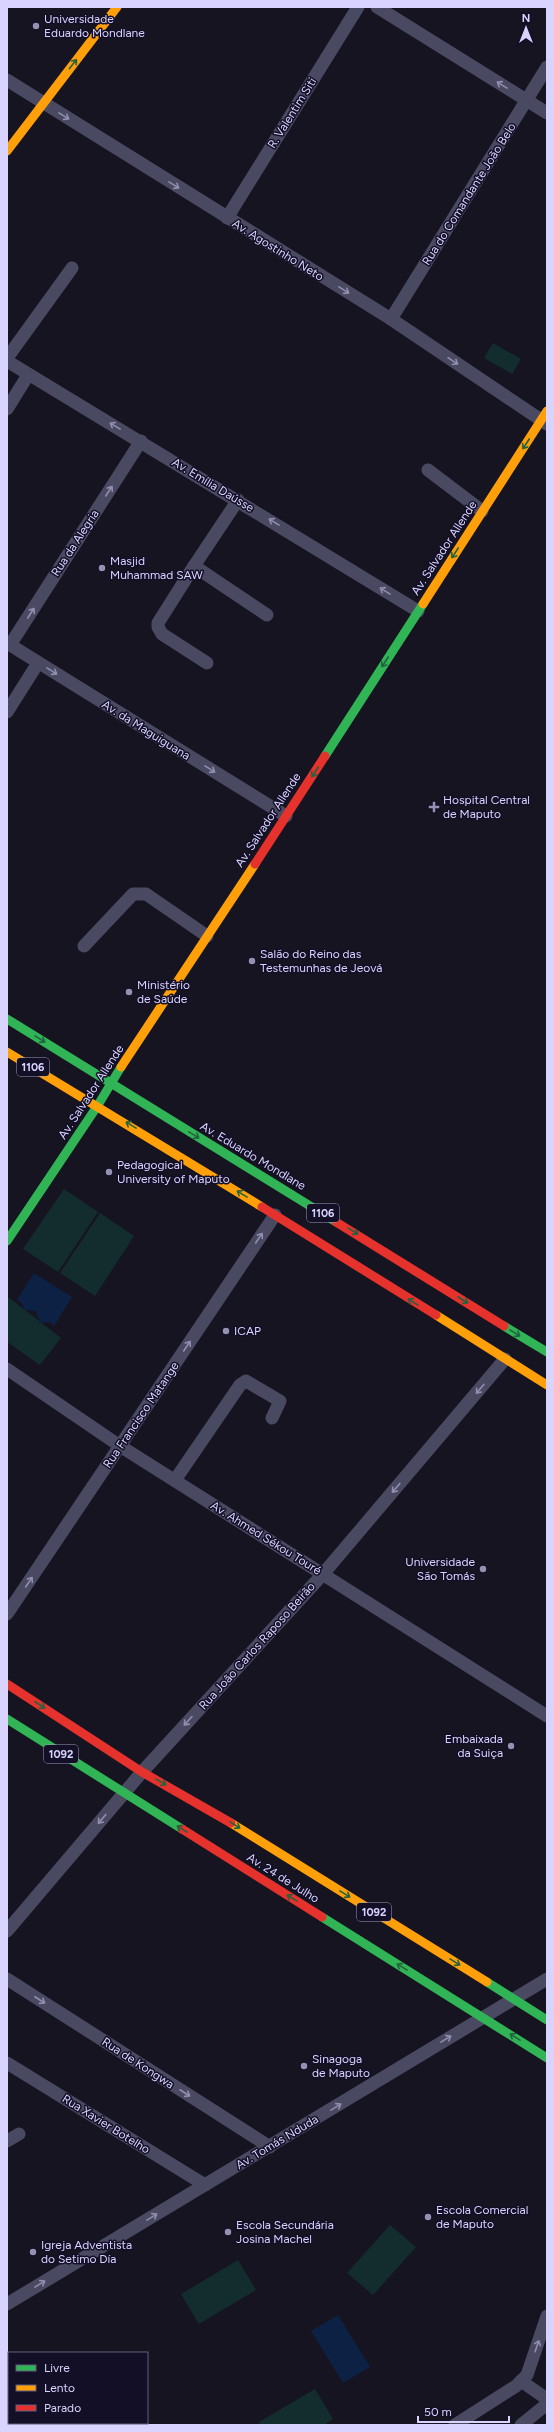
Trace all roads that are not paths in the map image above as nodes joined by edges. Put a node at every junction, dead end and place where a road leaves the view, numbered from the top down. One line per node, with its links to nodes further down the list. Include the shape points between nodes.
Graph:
1 (117, 7): 7 (main road, one-way to 1)
2 (358, 7): 10 (street, R. Valentim Siti)
3 (377, 7): 6 (street, one-way to 3)
4 (547, 68): 6 (street, Rua do Comandante João Belo)
5 (7, 80): 7 (street, Av. Agostinho Neto)
6 (527, 101): 8 (street); 12 (street, Rua do Comandante João Belo)
7 (43, 103): 9 (main road); 10 (street, Av. Agostinho Neto, one-way to 10)
8 (547, 113)
9 (7, 151)
10 (227, 218): 12 (street, Av. Agostinho Neto, one-way to 12)
11 (72, 268): 13 (street)
12 (391, 319): 16 (street, Av. Agostinho Neto, one-way to 16)
13 (7, 360): 14 (street, Av. Emília Daússe)
14 (28, 375): 15 (street); 17 (street, Av. Emília Daússe, one-way to 14)
15 (7, 409)
16 (545, 418): 20 (main road, Av. Salvador Allende, one-way to 20)
17 (140, 441): 19 (street, Av. Emília Daússe); 24 (street, Rua da Alegria, one-way to 17)
18 (428, 470): 20 (street)
19 (238, 500): 21 (street); 22 (street, Av. Emília Daússe, one-way to 19)
20 (482, 511): 22 (main road, Av. Salvador Allende, one-way to 22)
21 (194, 566): 23 (street); 26 (street, via 158,623 158,627 162,634)
22 (418, 611): 28 (main road, Av. Salvador Allende, one-way to 28)
23 (267, 616)
24 (9, 644): 25 (street, Av. da Maguiguana)
25 (38, 663): 27 (street); 28 (street, Av. da Maguiguana, one-way to 28)
26 (207, 663)
27 (7, 712)
28 (286, 816): 29 (main road, Av. Salvador Allende)
29 (206, 936): 30 (street, via 146,894 136,892); 33 (main road, Av. Salvador Allende)
30 (84, 946)
31 (7, 1019): 33 (main road, Av. Eduardo Mondlane, one-way to 33)
32 (7, 1052): 34 (main road, 1106)
33 (110, 1083): 34 (main road, Av. Salvador Allende); 37 (main road, Av. Eduardo Mondlane / 1106, one-way to 37)
34 (98, 1105): 35 (main road, one-way to 34); 36 (main road, Av. Salvador Allende)
35 (275, 1215): 38 (main road, 1106, one-way to 35); 42 (street, Rua Francisco Matange, one-way to 35)
36 (7, 1241)
37 (547, 1352)
38 (505, 1359): 40 (main road, 1106); 44 (street, Rua João Carlos Raposo Beirão, one-way to 44)
39 (7, 1369): 42 (street, Av. Ahmed Sékou Touré)
40 (547, 1385)
41 (272, 1418): 43 (street, via 280,1401 246,1381 240,1385)
42 (120, 1446): 43 (street, Av. Ahmed Sékou Touré); 45 (street, Rua Francisco Matange, one-way to 42)
43 (175, 1480): 44 (street, Av. Ahmed Sékou Touré)
44 (323, 1574): 47 (street, Av. Ahmed Sékou Touré); 49 (street, Rua João Carlos Raposo Beirão, one-way to 49)
45 (7, 1614)
46 (7, 1684): 49 (main road, Av. 24 de Julho / 1092, one-way to 49)
47 (547, 1716)
48 (7, 1719): 50 (main road, Av. 24 de Julho / 1092)
49 (142, 1772): 50 (street, Rua João Carlos Raposo Beirão); 54 (main road, Av. 24 de Julho / 1092, one-way to 54, via 201,1804)
50 (124, 1793): 51 (street, Rua João Carlos Raposo Beirão, one-way to 51); 55 (main road, Av. 24 de Julho / 1092, one-way to 50)
51 (7, 1931)
52 (7, 1979): 61 (street, Rua de Kongwa, one-way to 61)
53 (547, 1979): 54 (street, Av. Tomás Nduda)
54 (515, 2000): 55 (street, Av. Tomás Nduda); 56 (main road, Av. 24 de Julho / 1092)
55 (483, 2017): 57 (main road, Av. 24 de Julho / 1092, one-way to 55); 61 (street, Av. Tomás Nduda, one-way to 55)
56 (547, 2020)
57 (547, 2058)
58 (7, 2063): 62 (street, Rua Xavier Botelho)
59 (19, 2134): 60 (street)
60 (7, 2141)
61 (270, 2147): 62 (street, Av. Tomás Nduda)
62 (205, 2185): 63 (street, Av. Tomás Nduda, one-way to 62)
63 (7, 2304)
64 (547, 2316): 65 (street, one-way to 64, via 527,2375)
65 (521, 2381): 66 (street); 68 (street)
66 (547, 2399)
67 (547, 2404): 69 (street)
68 (455, 2425)
69 (521, 2425)

